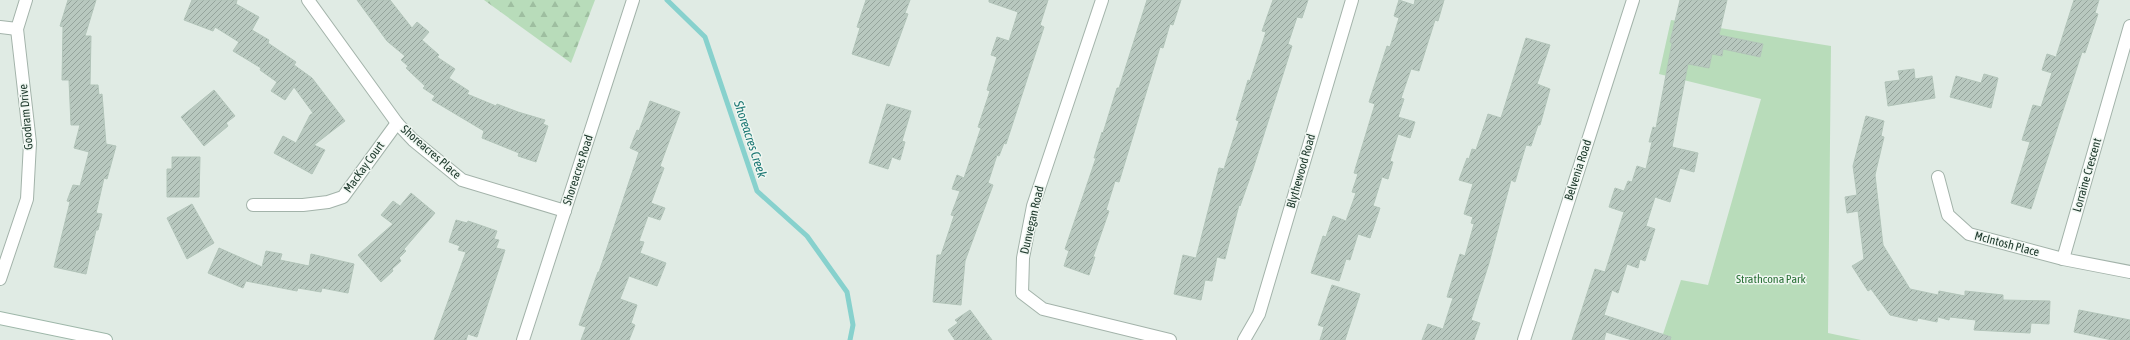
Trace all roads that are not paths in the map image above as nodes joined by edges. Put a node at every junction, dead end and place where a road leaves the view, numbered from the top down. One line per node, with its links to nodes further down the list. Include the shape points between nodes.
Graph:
1 (26, 0): 9 (street, Goodram Drive)
2 (308, 0): 10 (street, Shoreacres Place)
3 (633, 0): 13 (street, Shoreacres Road)
4 (1102, 0): 20 (street, Dunvegan Road, via 1033,206 1023,258 1022,293 1043,309)
5 (1352, 0): 21 (street, Blythewood Road, via 1259,314)
6 (1633, 0): 22 (street, Belvenia Road)
7 (2130, 26): 14 (street, Lorraine Crescent)
8 (0, 27): 9 (street)
9 (17, 29): 16 (street, Goodram Drive, via 30,143 28,185 26,199)
10 (397, 123): 12 (street, MacKay Court, via 343,197 303,205); 13 (street, Shoreacres Place, via 413,140 462,180)
11 (1938, 177): 14 (street, McIntosh Place, via 1948,215 1969,234)
12 (253, 205)
13 (565, 211): 19 (street, Shoreacres Road)
14 (2063, 258): 15 (street)
15 (2130, 272)
16 (0, 279)
17 (0, 318): 18 (street)
18 (106, 340)
19 (523, 340)
20 (1170, 340)
21 (1244, 340)
22 (1524, 340)

